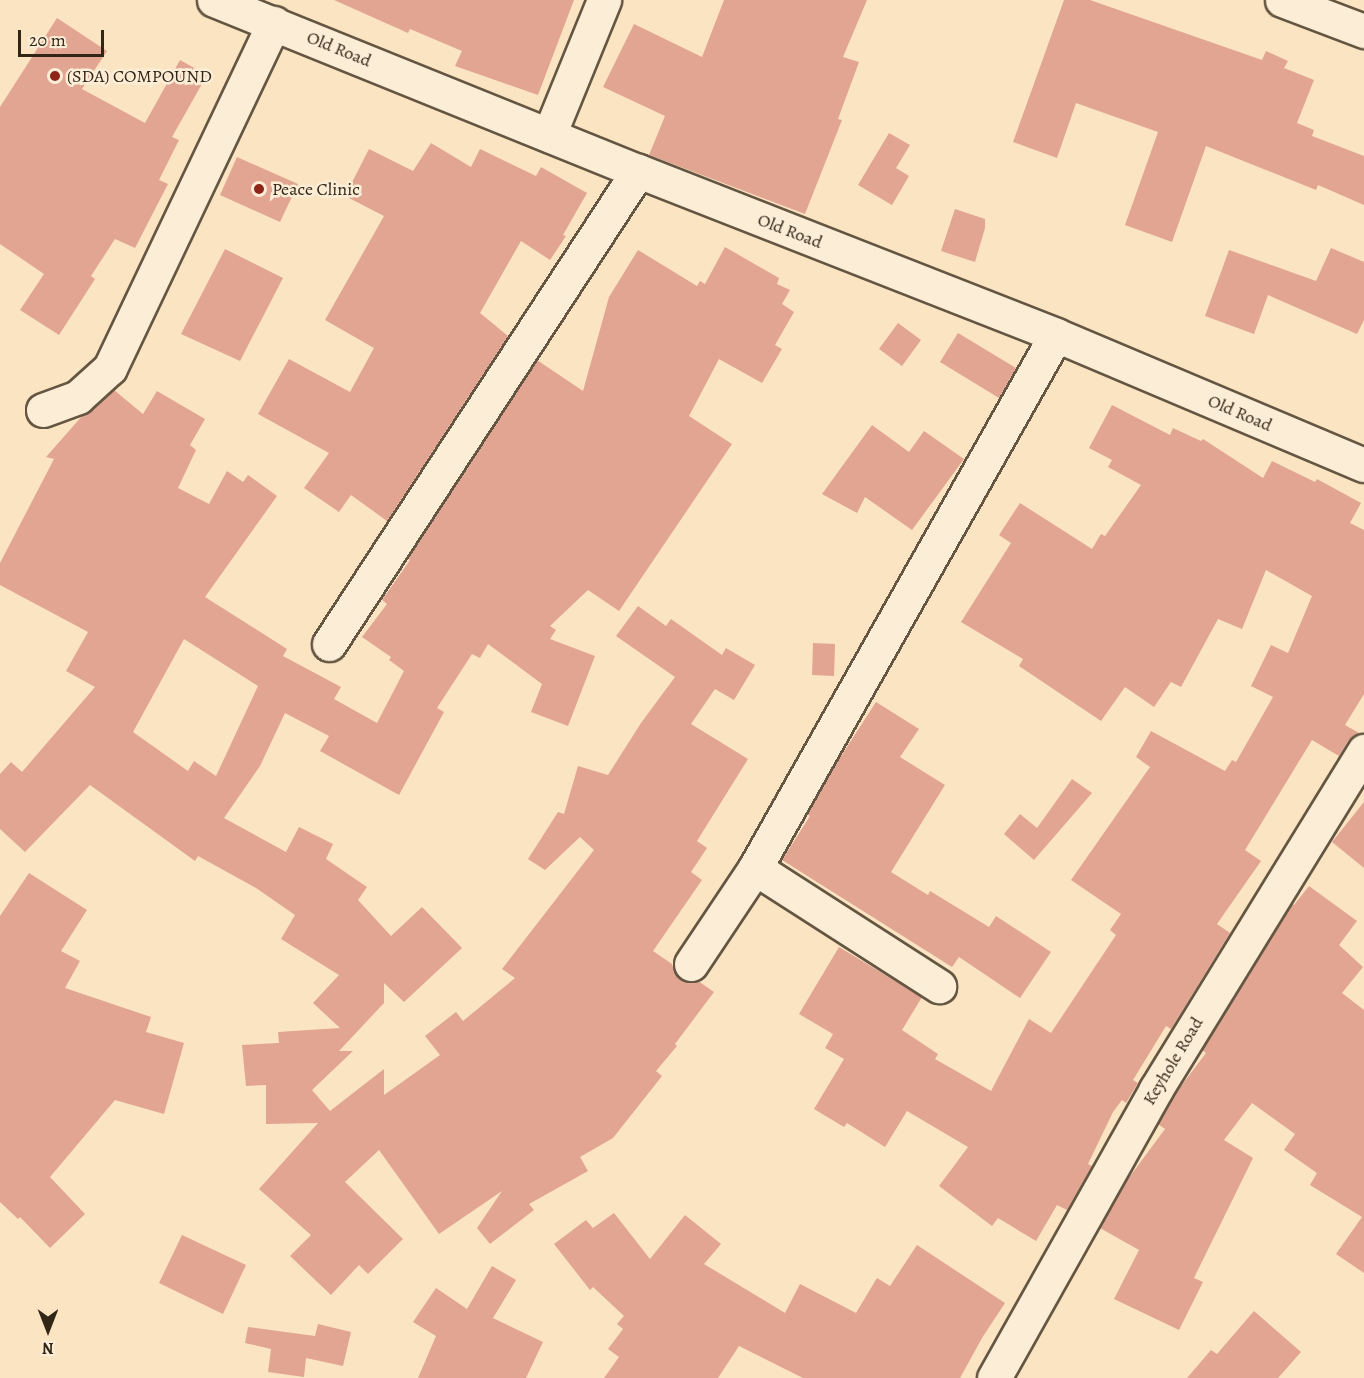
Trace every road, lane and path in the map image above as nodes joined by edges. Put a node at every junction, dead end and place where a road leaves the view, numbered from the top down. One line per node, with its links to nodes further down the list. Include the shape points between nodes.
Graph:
1 (604, 0): 6 (street)
2 (1282, 0): 5 (street)
3 (226, 2): 4 (street, Old Road)
4 (274, 23): 6 (street, Old Road); 9 (street, via 110,368 78,397)
5 (1364, 31)
6 (549, 135): 7 (street, Old Road)
7 (638, 171): 8 (street, Old Road); 11 (street)
8 (1056, 335): 10 (street, Old Road); 13 (street)
9 (43, 410)
10 (1364, 465)
11 (329, 644)
12 (1364, 751): 16 (street, Keyhole Road, via 1156,1089)
13 (755, 868): 14 (street); 15 (street)
14 (691, 964)
15 (939, 986)
16 (994, 1378)

